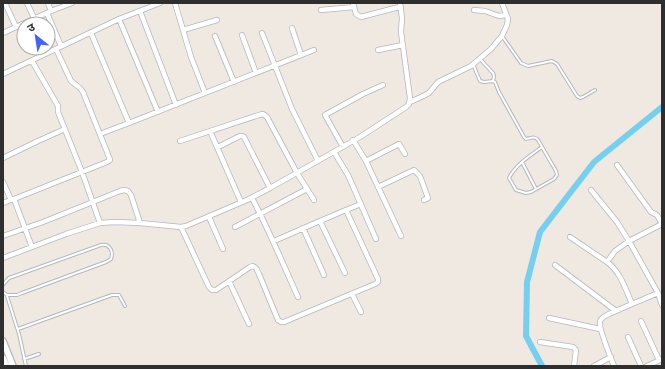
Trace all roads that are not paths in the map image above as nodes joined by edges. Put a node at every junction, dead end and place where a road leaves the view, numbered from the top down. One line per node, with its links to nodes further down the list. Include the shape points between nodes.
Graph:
1 (5, 3): 20 (street)
2 (27, 3): 16 (street)
3 (48, 3): 14 (street)
4 (72, 3): 14 (street)
5 (160, 3): 10 (street)
6 (175, 3): 22 (street)
7 (502, 3): 15 (street)
8 (353, 5): 9 (street, via 356,14 361,17); 11 (street)
9 (401, 5): 29 (street)
10 (145, 6): 13 (street)
11 (321, 10)
12 (474, 10): 15 (street, via 499,16)
13 (140, 11): 18 (street); 48 (street)
14 (49, 12): 17 (street); 30 (street)
15 (506, 15): 28 (street, via 508,22)
16 (33, 16)
17 (39, 16)
18 (120, 19): 24 (street); 49 (street)
19 (217, 20): 22 (street)
20 (16, 27): 23 (street)
21 (292, 28): 34 (street)
22 (182, 30): 46 (street)
23 (3, 33)
24 (91, 33): 30 (street); 50 (street)
25 (262, 33): 39 (street)
26 (242, 35): 40 (street)
27 (215, 36): 43 (street)
28 (502, 36): 36 (street); 45 (lane, via 521,63 528,66 552,61 557,64 580,98)
29 (402, 45): 33 (street); 47 (street)
30 (61, 46): 31 (street)
31 (56, 49): 53 (street, via 71,81 83,92)
32 (314, 50): 34 (street)
33 (378, 50)
34 (301, 55): 39 (street)
35 (42, 56): 37 (street)
36 (480, 59): 38 (street); 42 (lane, via 493,73)
37 (32, 61): 41 (street); 51 (street, via 58,106)
38 (473, 64): 42 (lane, via 480,81); 47 (street, via 438,82 429,93)
39 (275, 65): 40 (street); 62 (street, via 292,110)
40 (256, 73): 43 (street)
41 (3, 74)
42 (493, 80): 58 (lane, via 524,137 536,138)
43 (234, 82): 46 (street)
44 (383, 85): 57 (street, via 325,115)
45 (595, 90)
46 (205, 93): 48 (street)
47 (410, 102): 54 (street)
48 (176, 105): 49 (street)
49 (158, 112): 50 (street)
50 (129, 123): 53 (street)
51 (65, 129): 61 (street); 66 (street)
52 (210, 131): 55 (street); 56 (street); 67 (street, via 263,114)
53 (100, 134): 66 (street, via 110,160)
54 (353, 140): 57 (street); 63 (street)
55 (180, 142)
56 (218, 147): 69 (street, via 240,136 244,137); 79 (street)
57 (343, 147): 59 (street)
58 (542, 147): 64 (lane); 72 (lane, via 557,175)
59 (334, 152): 62 (street); 81 (street)
60 (405, 154): 63 (street, via 399,144)
61 (3, 158)
62 (318, 161): 67 (street)
63 (366, 161): 70 (street)
64 (522, 162): 72 (lane); 72 (lane, via 510,178 516,190 526,193)
65 (617, 164): 88 (street)
66 (82, 172): 75 (street); 78 (street)
67 (297, 173): 69 (street); 71 (street)
68 (3, 182): 75 (street)
69 (270, 188): 74 (street)
70 (378, 188): 77 (street, via 414,170 420,176 428,198); 94 (street)
71 (307, 189): 76 (street); 83 (street)
72 (536, 189)
73 (591, 190): 98 (street)
74 (252, 198): 79 (street); 83 (street)
75 (13, 200): 80 (street); 91 (street)
76 (314, 200)
77 (424, 200)
78 (93, 202): 86 (street); 87 (street, via 120,191 128,191); 91 (street)
79 (241, 202): 84 (street)
80 (3, 203)
81 (361, 204): 82 (street); 96 (street)
82 (346, 210): 85 (street); 110 (street, via 378,279 378,282)
83 (261, 214): 90 (street); 97 (street)
84 (209, 217): 89 (street); 100 (street)
85 (320, 221): 92 (street); 104 (street)
86 (100, 223): 87 (street); 99 (street)
87 (140, 223): 89 (street)
88 (662, 224): 98 (street)
89 (181, 227): 106 (street, via 209,287 216,290)
90 (235, 227)
91 (25, 228): 93 (street); 99 (street)
92 (303, 228): 97 (street); 105 (street)
93 (3, 236)
94 (401, 236)
95 (570, 237): 102 (street)
96 (376, 239)
97 (274, 241): 112 (street)
98 (629, 241): 102 (street, via 615,251); 109 (street)
99 (32, 247): 101 (street)
100 (223, 249)
101 (3, 258)
102 (607, 262): 113 (street, via 616,270)
103 (555, 265): 116 (street)
104 (345, 273)
105 (324, 275)
106 (230, 281): 110 (street, via 250,267 256,268 281,322); 120 (street)
107 (3, 285): 111 (lane, via 9,278 104,244 112,253 111,259 106,262 16,295)
108 (3, 292): 111 (lane)
109 (658, 293): 113 (street); 114 (street)
110 (352, 294): 117 (street)
111 (7, 295): 121 (lane)
112 (298, 297)
113 (632, 304): 116 (street)
114 (662, 305)
115 (125, 306): 121 (lane, via 119,295 112,295)
116 (616, 311): 122 (street, via 603,317)
117 (360, 312)
118 (549, 318): 122 (street)
119 (641, 321): 130 (street)
120 (249, 324)
121 (18, 329): 129 (lane)
122 (600, 329): 127 (street)
123 (628, 337): 137 (street)
124 (3, 341): 132 (street)
125 (540, 342): 134 (street, via 573,347 576,350)
126 (39, 354): 129 (lane)
127 (611, 357): 135 (street); 136 (street)
128 (3, 358): 131 (street)
129 (24, 359): 133 (lane)
130 (659, 362): 138 (street)
131 (7, 366)
132 (14, 366)
133 (26, 366)
134 (574, 366)
135 (594, 366)
136 (614, 366)
137 (641, 366)
138 (647, 366)

